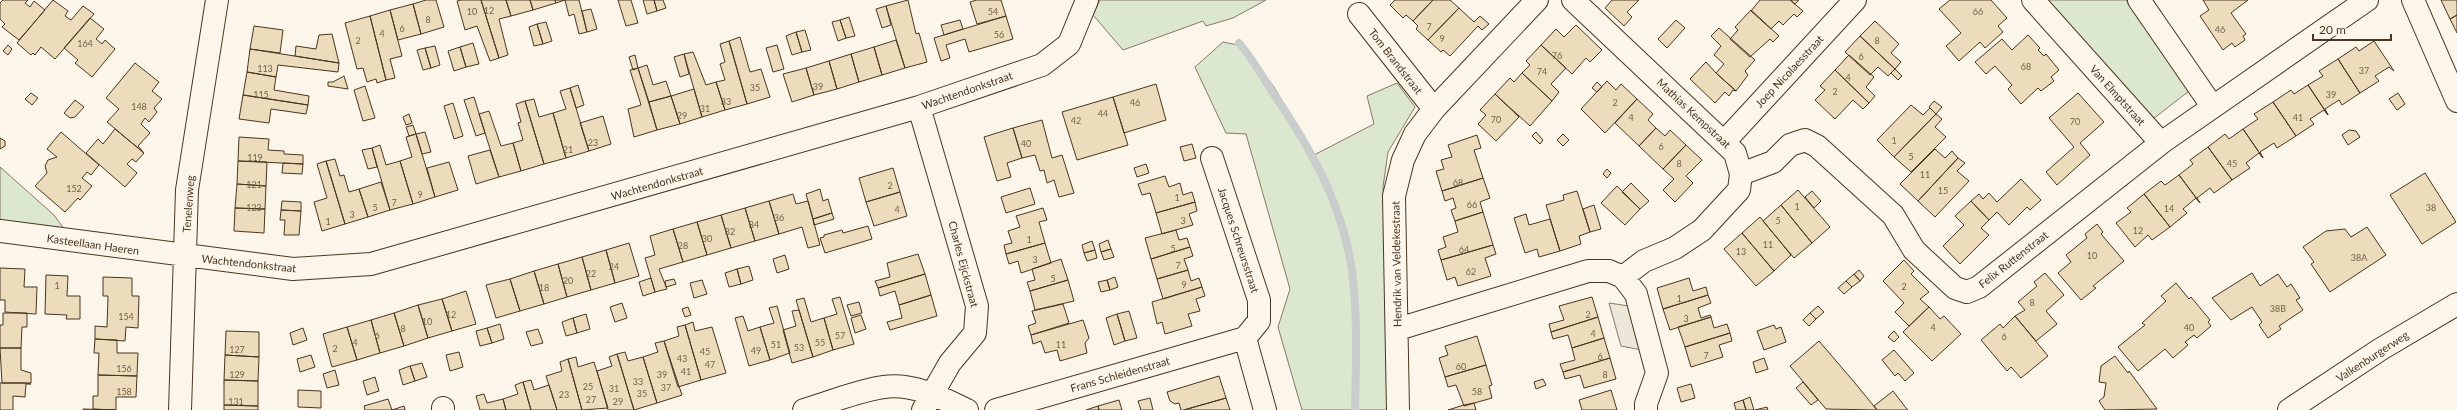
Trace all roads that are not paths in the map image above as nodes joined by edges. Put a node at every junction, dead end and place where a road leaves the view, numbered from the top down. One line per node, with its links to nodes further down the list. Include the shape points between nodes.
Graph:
1 (217, 0): 20 (street, Tenelenweg, via 187,190)
2 (1087, 0): 13 (street, Wachtendonkstraat, via 1069,44 1042,65)
3 (1537, 0): 14 (street, Hendrik van Veldekestraat)
4 (1572, 0): 15 (street, Mathias Kempstraat)
5 (1855, 0): 15 (street, Joep Nicolaesstraat)
6 (2033, 0): 16 (street, Van Elmptstraat)
7 (2139, 0): 12 (street)
8 (2367, 0): 12 (street)
9 (2413, 0): 11 (street)
10 (1359, 14): 14 (street, Tom Brandstraat)
11 (2457, 101)
12 (2212, 106): 16 (street)
13 (919, 107): 20 (street, Wachtendonkstraat, via 371,264 293,269); 25 (street, Charles Eijckstraat, via 977,306 975,333 950,363)
14 (1434, 109): 23 (street, Hendrik van Veldekestraat, via 1415,134 1403,160 1394,196)
15 (1724, 142): 18 (street, Mathias Kempstraat, via 1735,153)
16 (2161, 143): 18 (street, Felix Ruttenstraat, via 1979,287 1967,292 1955,288 1914,250 1893,216 1817,146 1805,140 1790,145 1773,162)
17 (1212, 158): 24 (street, Jacques Schreursstraat, via 1259,300 1259,321)
18 (1741, 174): 21 (street, Mathias Kempstraat, via 1739,190 1702,230 1675,248 1644,261)
19 (0, 231): 20 (street, Kasteellaan Haeren)
20 (185, 256): 26 (street, Tenelenweg)
21 (1623, 277): 23 (street, via 1609,271 1588,271); 32 (street, via 1636,294 1658,374)
22 (2457, 304): 33 (street, Valkenburgerweg, via 2381,349)
23 (1398, 329): 31 (street, Hendrik van Veldekestraat)
24 (1245, 338): 29 (street, Frans Schleidenstraat); 30 (street)
25 (928, 402): 27 (street, via 911,389 885,387); 28 (street)
26 (180, 410)
27 (804, 410)
28 (967, 410)
29 (996, 410)
30 (1265, 410)
31 (1398, 410)
32 (1646, 410)
33 (2288, 410)

